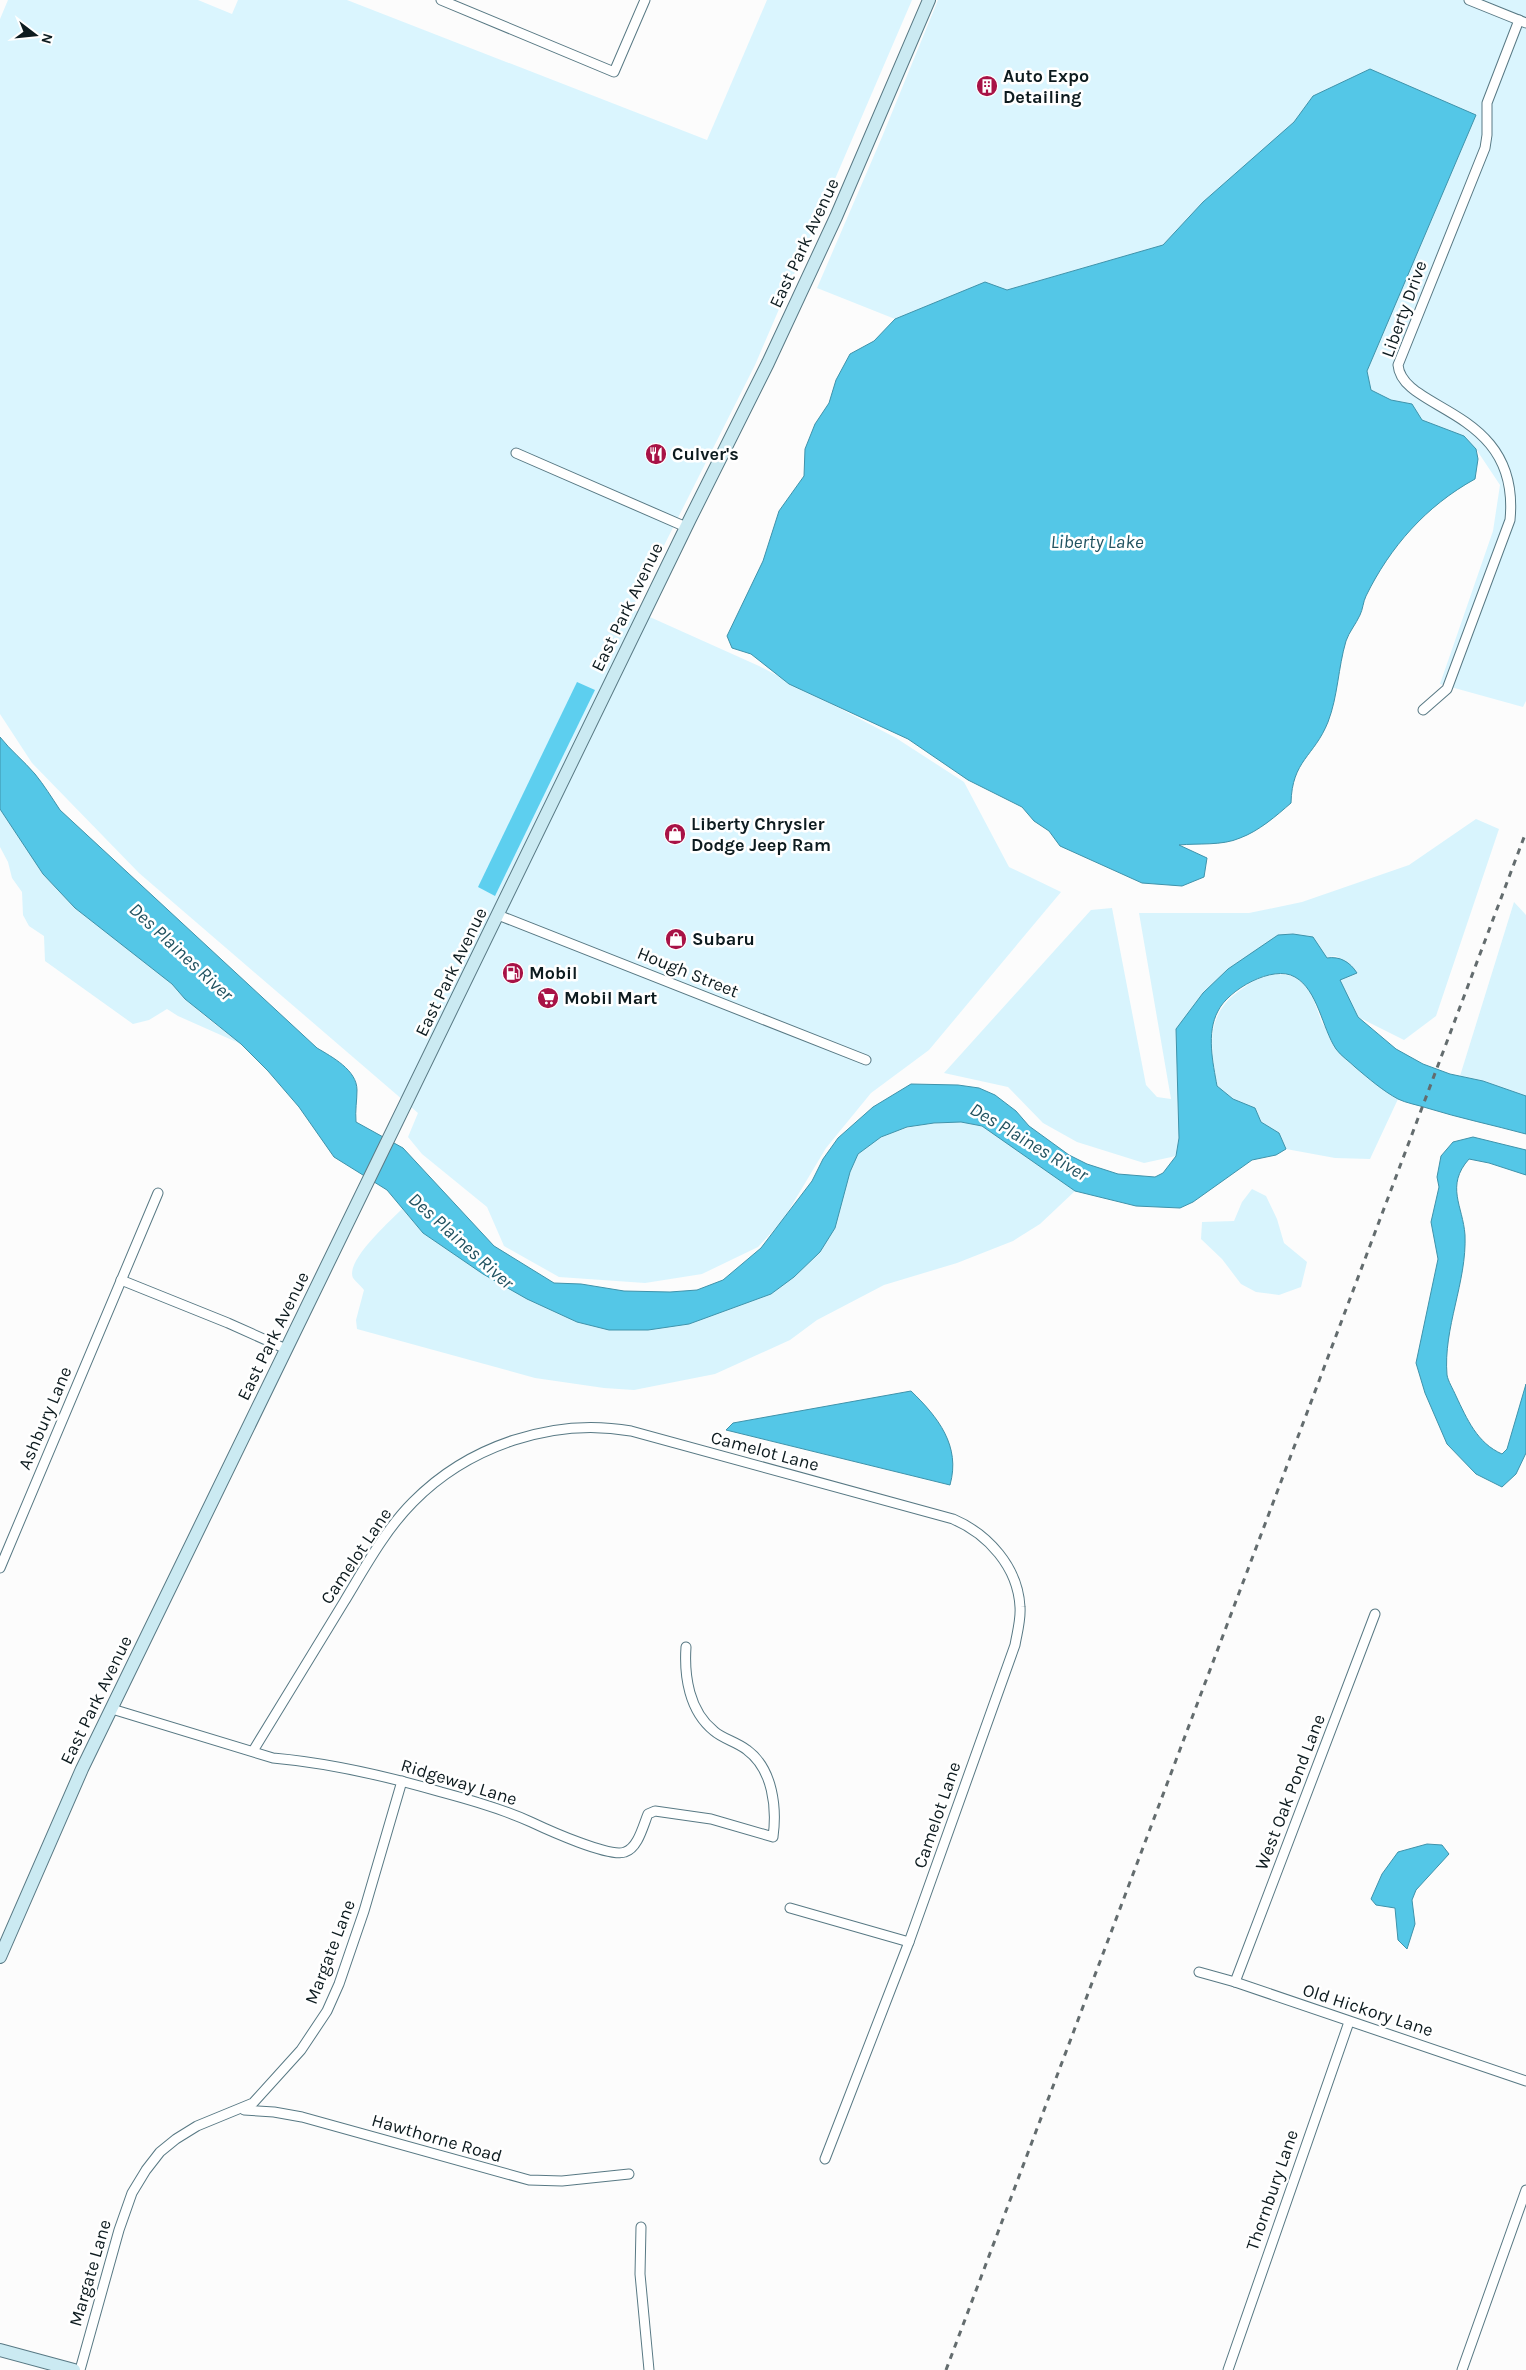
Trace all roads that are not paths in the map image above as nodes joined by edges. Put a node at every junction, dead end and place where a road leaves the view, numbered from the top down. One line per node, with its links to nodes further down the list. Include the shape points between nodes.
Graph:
1 (442, 0): 2 (street, via 614,72)
2 (645, 0)
3 (929, 0): 7 (main road, East Park Avenue, via 836,217)
4 (1469, 0): 5 (street)
5 (1523, 21): 8 (street, Liberty Drive, via 1487,103 1487,135 1482,155 1398,365 1399,374 1408,385 1468,423 1495,450 1509,484 1512,503 1510,520 1447,689)
6 (516, 452): 7 (street)
7 (686, 527): 9 (main road, East Park Avenue)
8 (1423, 710)
9 (498, 915): 10 (street, Hough Street); 13 (main road, East Park Avenue)
10 (866, 1060)
11 (158, 1193): 12 (street, Ashbury Lane)
12 (121, 1280): 13 (street, via 228,1322); 14 (street, Ashbury Lane)
13 (286, 1349): 17 (main road, East Park Avenue)
14 (0, 1568)
15 (1375, 1614): 24 (street, West Oak Pond Lane)
16 (686, 1647): 19 (street, Ridgeway Lane, via 685,1669 694,1705 714,1731 734,1740 759,1760 768,1778 775,1822 773,1837 711,1819 655,1811 648,1814 634,1846 624,1853 613,1853 469,1800)
17 (112, 1709): 18 (street, Ridgeway Lane); 22 (main road, East Park Avenue, via 46,1848)
18 (253, 1751): 19 (street, Ridgeway Lane, via 273,1758 299,1760); 21 (street, Camelot Lane, via 374,1552 412,1502 455,1467 486,1450 522,1438 550,1430 611,1427 953,1519 970,1526 1002,1557 1016,1589 1020,1606 1019,1624 1015,1645)
19 (402, 1781): 27 (street, Margate Lane, via 364,1911 327,2011 302,2050 281,2074 253,2103)
20 (790, 1908): 21 (street)
21 (909, 1942): 28 (street, Camelot Lane)
22 (0, 1958)
23 (1199, 1972): 24 (street, Old Hickory Lane)
24 (1236, 1982): 25 (street, Old Hickory Lane)
25 (1349, 2022): 26 (street, Old Hickory Lane); 37 (street, Thornbury Lane)
26 (1526, 2081)
27 (237, 2111): 29 (street, Hawthorne Road, via 302,2117 529,2180 562,2182); 35 (street, Margate Lane, via 197,2126 176,2139 160,2152 132,2193)
28 (825, 2159)
29 (628, 2174)
30 (1526, 2190): 31 (street)
31 (1524, 2205): 38 (street)
32 (641, 2227): 36 (street, via 640,2274)
33 (0, 2350): 34 (main road)
34 (74, 2370)
35 (80, 2370)
36 (649, 2370)
37 (1228, 2370)
38 (1462, 2370)

